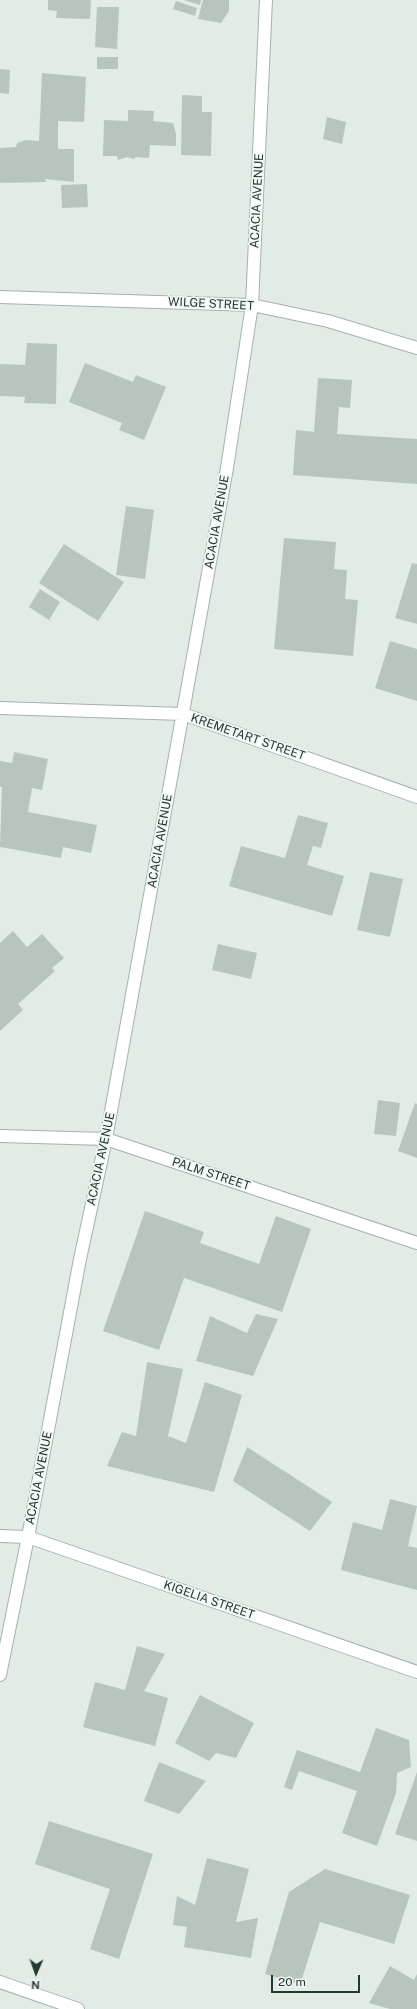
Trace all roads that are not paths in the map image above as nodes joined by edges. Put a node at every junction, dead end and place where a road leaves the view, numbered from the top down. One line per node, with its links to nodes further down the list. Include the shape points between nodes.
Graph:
1 (266, 0): 3 (street, ACACIA AVENUE)
2 (0, 297): 3 (street, WILGE STREET)
3 (252, 305): 4 (street, WILGE STREET, via 328,321); 6 (street, ACACIA AVENUE, via 227,468)
4 (417, 348)
5 (0, 708): 6 (street, KREMETART STREET)
6 (183, 714): 7 (street, KREMETART STREET); 9 (street, ACACIA AVENUE)
7 (417, 796)
8 (0, 1136): 9 (street, PALM STREET)
9 (106, 1139): 10 (street, PALM STREET); 12 (street, ACACIA AVENUE, via 80,1259)
10 (417, 1243)
11 (0, 1536): 12 (street, KIGELIA STREET)
12 (28, 1537): 13 (street, KIGELIA STREET); 14 (street, ACACIA AVENUE)
13 (417, 1672)
14 (0, 1675)
15 (0, 1982): 16 (street)
16 (78, 2009)

